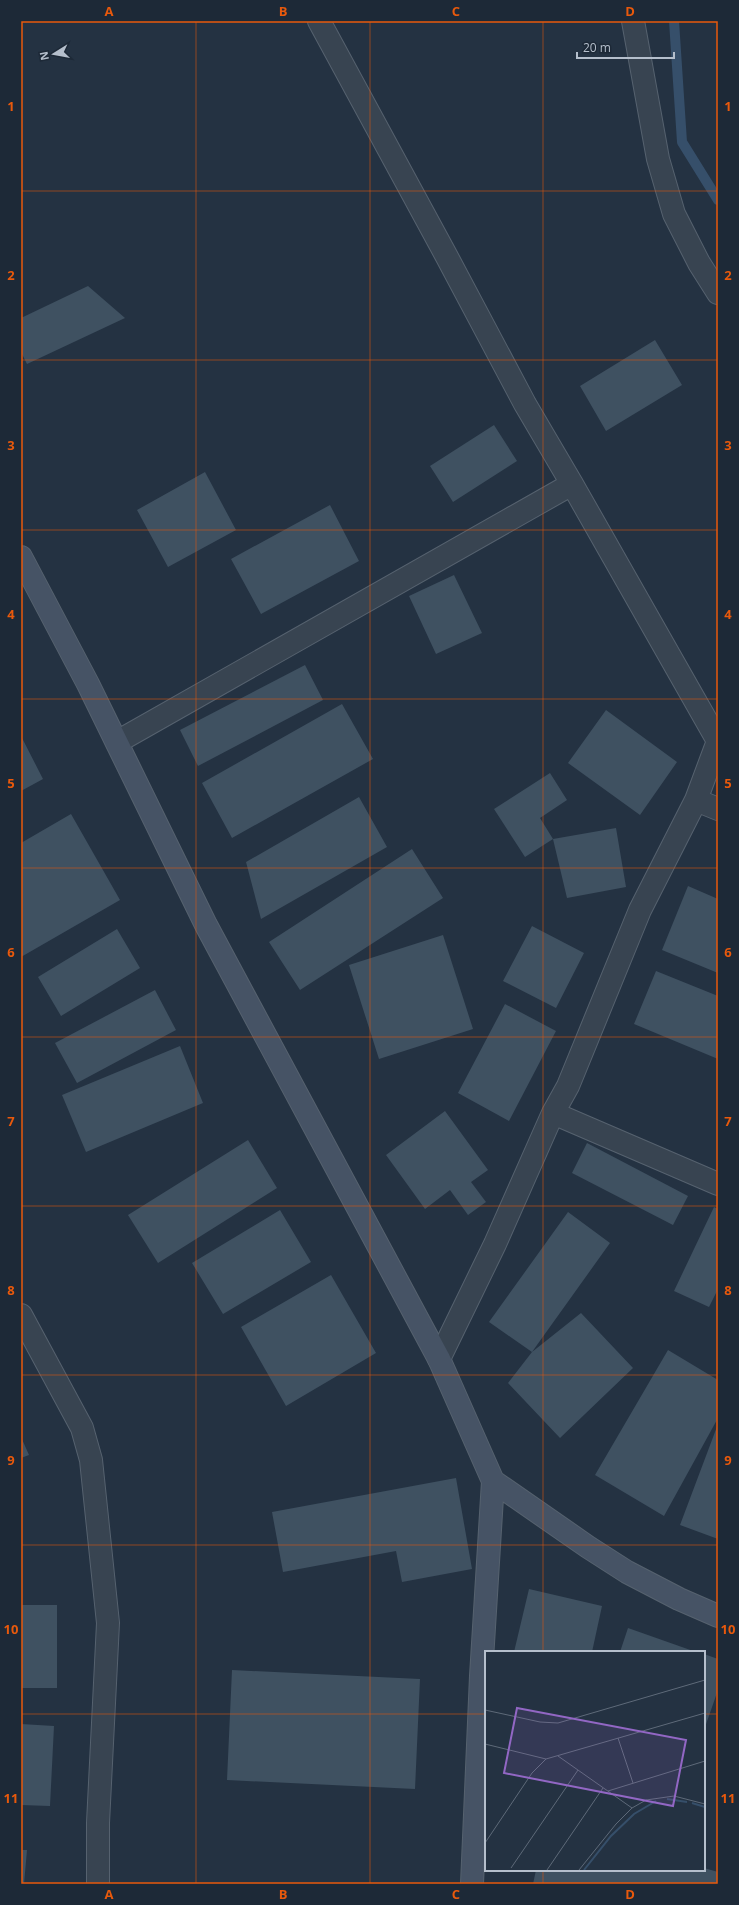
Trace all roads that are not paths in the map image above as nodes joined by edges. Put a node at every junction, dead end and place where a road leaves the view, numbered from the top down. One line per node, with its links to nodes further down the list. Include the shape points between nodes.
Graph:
1 (319, 21): 4 (street, via 525,404)
2 (633, 21): 3 (street, via 658,159 674,214)
3 (718, 293)
4 (572, 484): 6 (street); 7 (street)
5 (21, 557): 7 (main road)
6 (718, 741): 8 (street)
7 (116, 742): 13 (main road, via 210,932)
8 (696, 800): 9 (street); 10 (street, via 640,910 568,1086)
9 (718, 809)
10 (554, 1113): 11 (street); 13 (street)
11 (718, 1184)
12 (21, 1315): 16 (street, via 82,1428 90,1460 108,1623)
13 (439, 1359): 14 (main road)
14 (493, 1481): 15 (main road, via 627,1572); 17 (main road, via 481,1668)
15 (718, 1616)
16 (98, 1884)
17 (472, 1884)

